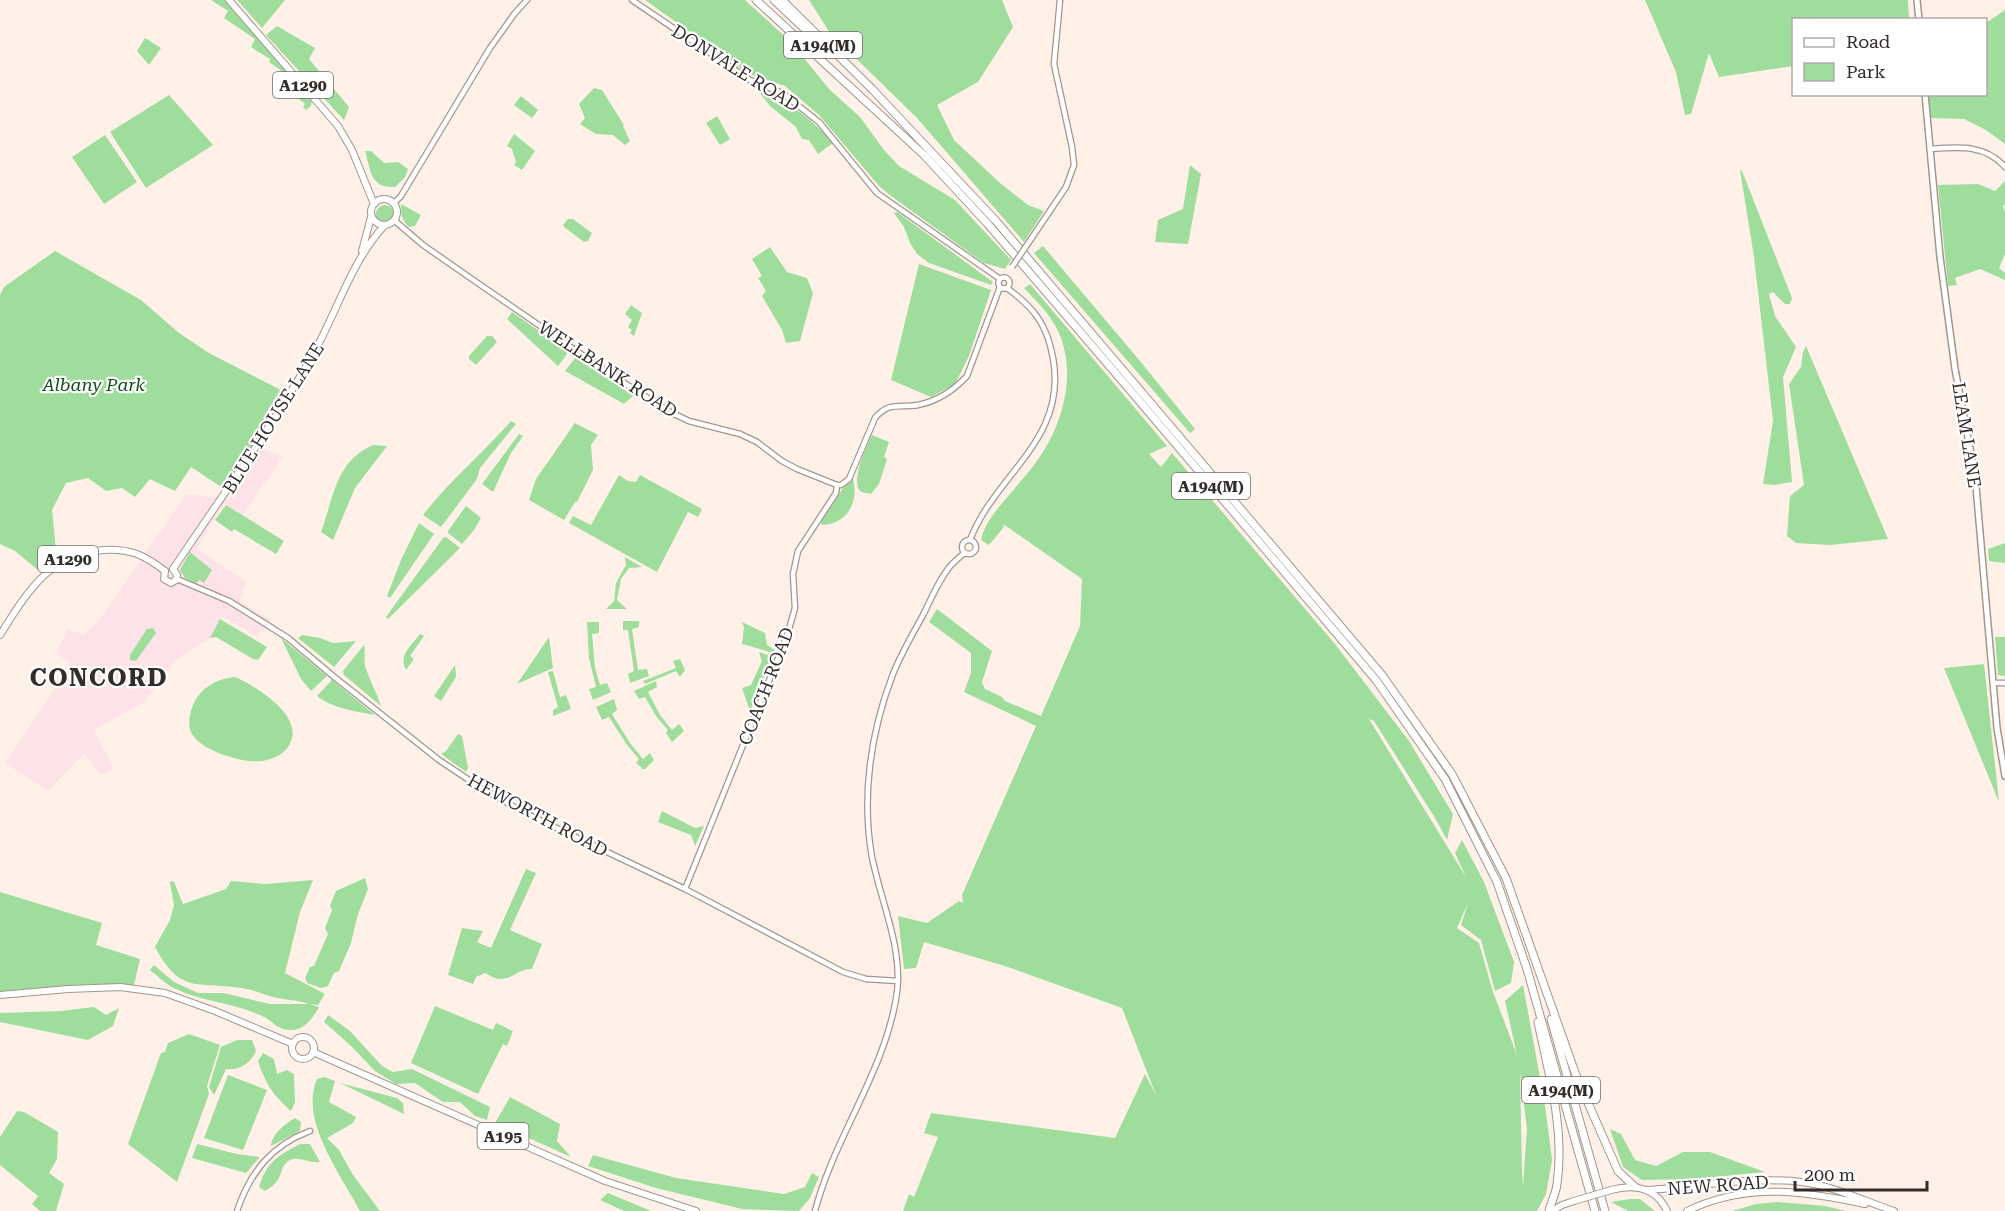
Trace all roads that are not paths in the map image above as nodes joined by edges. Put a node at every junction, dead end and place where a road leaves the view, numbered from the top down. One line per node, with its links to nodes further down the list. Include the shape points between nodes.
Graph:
1 (229, 0): 17 (main road, A1290, via 339,126)
2 (527, 0): 16 (street, via 484,57)
3 (632, 0): 22 (street, DONVALE ROAD, via 750,80 782,93 819,122 877,193)
4 (756, 0): 11 (highway, A194(M))
5 (763, 0): 11 (highway, A194(M))
6 (774, 0): 12 (highway, A194(M))
7 (782, 0): 12 (highway, A194(M))
8 (1060, 0): 22 (street, bridge, via 1054,64 1074,165 1066,187)
9 (1917, 0): 10 (main road)
10 (1918, 18)
11 (818, 57): 36 (highway, A194(M), via 924,155 987,224 1376,681 1445,779 1497,882)
12 (872, 89): 37 (highway, A194(M), via 996,220 1382,675 1452,774 1506,878)
13 (1925, 96): 14 (main road, LEAM LANE)
14 (1930, 149): 15 (street, via 1974,148 1989,153); 32 (main road, LEAM LANE, via 1955,366 1975,475)
15 (2005, 167)
16 (394, 203): 17 (main road, via 381,199); 19 (main road, via 398,214)
17 (374, 204): 18 (main road)
18 (371, 217): 20 (main road); 21 (main road)
19 (395, 221): 20 (main road); 25 (street, WELLBANK ROAD, via 482,286 670,412 740,434 796,469)
20 (384, 226): 21 (main road)
21 (360, 260): 28 (main road, BLUE HOUSE LANE, via 310,360 237,478)
22 (1003, 278): 23 (street); 24 (street, via 1009,281)
23 (1000, 287): 24 (street); 25 (street, COACH ROAD, via 975,359 958,387 919,405 881,411 849,479)
24 (1007, 288): 26 (street, via 1028,303 1050,337 1054,396 1038,438 983,513)
25 (837, 485): 35 (street, COACH ROAD, via 836,493 798,551 793,574 795,608 787,636)
26 (970, 540): 27 (street, via 961,544); 27 (street, via 976,543 975,551)
27 (964, 553): 38 (street, via 948,569 894,672 883,703 871,764 870,841)
28 (173, 569): 29 (main road); 30 (main road)
29 (165, 571): 30 (main road, A1290, via 167,582); 31 (main road, A1290, via 144,557 125,551 79,555 62,562 36,583)
30 (177, 579): 35 (street, HEWORTH ROAD, via 229,601 288,638 440,760 484,790)
31 (0, 635)
32 (1993, 683): 33 (street); 34 (main road, LEAM LANE)
33 (2005, 683)
34 (2005, 776)
35 (685, 889): 38 (street, HEWORTH ROAD, via 843,972 866,979)
36 (1527, 969): 48 (highway, A194(M), via 1557,1115 1559,1163); 49 (highway, A194(M))
37 (1538, 970): 43 (highway, A194(M), via 1609,1154 1618,1172); 50 (highway, A194(M))
38 (898, 981): 47 (street, via 886,1037)
39 (0, 995): 40 (main road, A195, via 120,987 165,993)
40 (293, 1044): 41 (main road, A195, via 306,1038 312,1042); 41 (main road, A195, via 294,1054 300,1058 308,1058)
41 (313, 1052): 46 (main road, A195, via 605,1181)
42 (310, 1131): 45 (street, via 292,1138 264,1162)
43 (1635, 1186): 44 (main road); 48 (main road, bridge)
44 (1647, 1190): 51 (main road, via 1660,1199); 53 (main road, NEW ROAD, via 1769,1180 1804,1182)
45 (237, 1211)
46 (696, 1211)
47 (815, 1211)
48 (1550, 1211)
49 (1595, 1211)
50 (1605, 1211)
51 (1667, 1211)
52 (1687, 1211): 53 (main road, NEW ROAD, via 1729,1196 1784,1191 1818,1194)
53 (1893, 1211)

